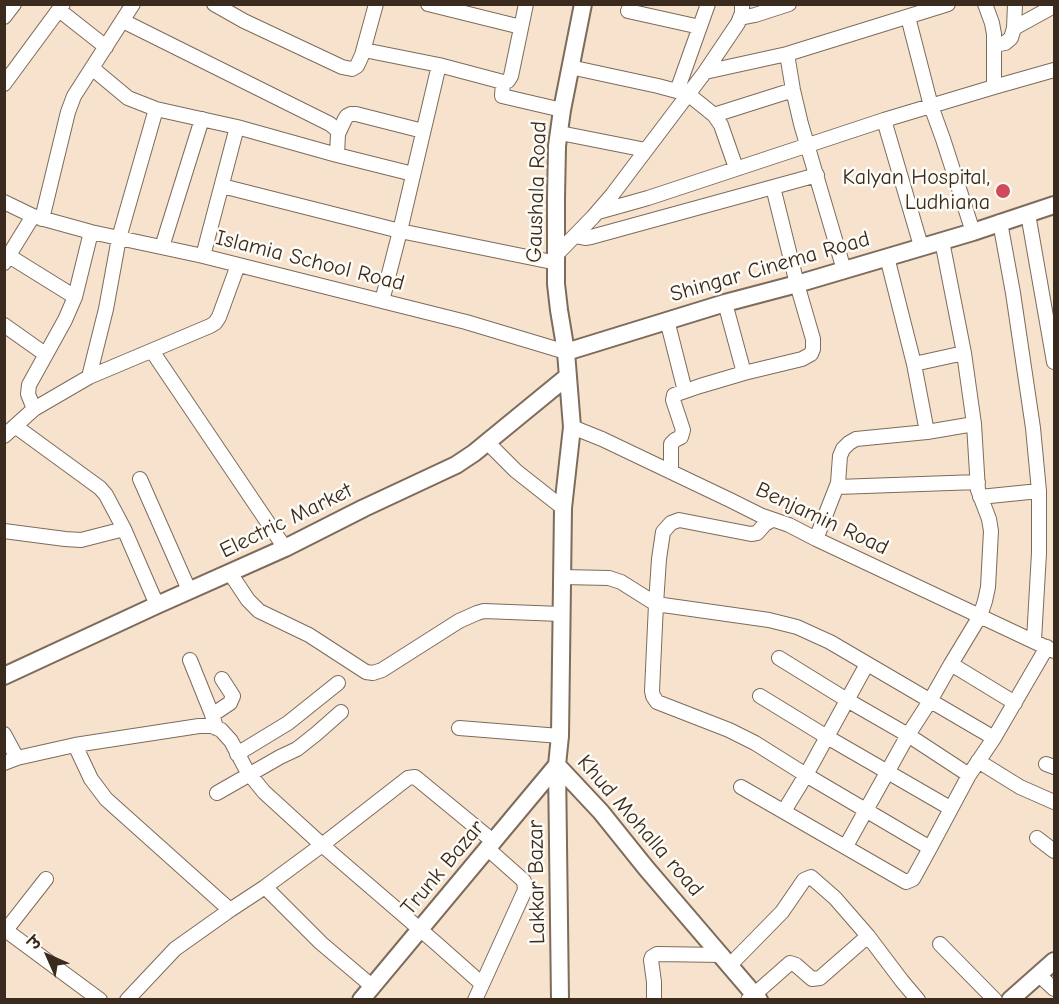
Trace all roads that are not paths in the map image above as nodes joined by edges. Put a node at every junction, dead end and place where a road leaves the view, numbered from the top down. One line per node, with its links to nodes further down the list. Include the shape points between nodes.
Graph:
1 (133, 4): 17 (street)
2 (214, 4): 23 (street, via 346,69 357,66)
3 (375, 4): 23 (street)
4 (428, 4): 18 (street)
5 (526, 4): 18 (street)
6 (584, 4): 26 (street, Gaushala Road)
7 (708, 4): 19 (street)
8 (789, 4): 15 (street, via 755,15)
9 (948, 4): 16 (street)
10 (985, 4): 21 (street)
11 (1015, 4): 20 (street)
12 (1054, 6): 20 (street)
13 (61, 7): 22 (street); 31 (street)
14 (628, 11): 19 (street)
15 (741, 11): 29 (street)
16 (908, 17): 24 (street); 35 (street)
17 (123, 21): 22 (street); 44 (street, via 325,121)
18 (521, 27): 30 (street, via 511,76)
19 (700, 27): 34 (street)
20 (1014, 28): 21 (street, via 1009,41)
21 (994, 45): 32 (street)
22 (106, 47): 27 (street)
23 (364, 50): 25 (street)
24 (787, 54): 29 (street); 33 (street)
25 (439, 66): 30 (street); 42 (street)
26 (570, 67): 34 (street); 37 (street, Gaushala Road)
27 (92, 68): 36 (street, via 128,98); 57 (street, via 68,112)
28 (1054, 70): 32 (street)
29 (705, 72): 34 (street)
30 (503, 82): 37 (street, via 502,96)
31 (4, 84)
32 (994, 87): 35 (street)
33 (793, 90): 38 (street); 45 (street)
34 (682, 93): 38 (street); 46 (street)
35 (931, 106): 40 (street); 61 (street)
36 (156, 109): 39 (street); 63 (street)
37 (562, 110): 43 (street, Gaushala Road)
38 (714, 115): 48 (street)
39 (202, 119): 41 (street); 66 (street)
40 (884, 120): 45 (street); 65 (street)
41 (237, 127): 47 (street); 51 (street)
42 (423, 131): 44 (street, via 351,114); 49 (street)
43 (560, 132): 46 (street); 69 (street, Gaushala Road)
44 (338, 134): 47 (street)
45 (807, 144): 48 (street); 50 (street)
46 (646, 150): 55 (street)
47 (337, 155): 49 (street)
48 (736, 168): 55 (street)
49 (413, 174): 59 (street)
50 (817, 175): 52 (street); 72 (street)
51 (222, 186): 59 (street); 67 (street)
52 (773, 187): 62 (street, via 591,237); 73 (street)
53 (4, 202): 57 (street, Islamia School Road)
54 (1054, 205): 56 (street, Shingar Cinema Road)
55 (598, 212): 62 (street)
56 (1028, 214): 58 (street, Shingar Cinema Road); 83 (street)
57 (37, 217): 60 (street, Islamia School Road); 70 (street)
58 (1000, 222): 61 (street, Shingar Cinema Road); 99 (street, via 1033,428)
59 (400, 231): 69 (street); 75 (street)
60 (91, 232): 63 (street, Islamia School Road); 74 (street)
61 (973, 232): 64 (street, Shingar Cinema Road)
62 (575, 236): 69 (street)
63 (119, 238): 66 (street, Islamia School Road); 87 (street)
64 (942, 241): 65 (street, Shingar Cinema Road); 81 (street)
65 (921, 246): 68 (street, Shingar Cinema Road)
66 (162, 247): 67 (street, Islamia School Road)
67 (202, 256): 71 (street, Islamia School Road)
68 (887, 257): 72 (street, Shingar Cinema Road); 84 (street)
69 (557, 258): 80 (street, Gaushala Road, via 556,284)
70 (7, 260): 74 (street)
71 (238, 265): 75 (street, Islamia School Road); 79 (street, via 215,323)
72 (844, 270): 73 (street, Shingar Cinema Road)
73 (797, 284): 76 (street, Shingar Cinema Road); 85 (street, via 813,349 802,358)
74 (75, 297): 82 (street)
75 (382, 301): 80 (street, Islamia School Road)
76 (725, 303): 77 (street, Shingar Cinema Road); 85 (street)
77 (667, 320): 80 (street, Shingar Cinema Road); 88 (street)
78 (4, 325): 82 (street)
79 (152, 351): 87 (street); 106 (street)
80 (566, 352): 86 (street, Gaushala Road)
81 (964, 353): 84 (street); 90 (street)
82 (45, 354): 89 (street, via 28,390)
83 (1054, 363)
84 (914, 364): 93 (street)
85 (744, 374): 88 (street)
86 (568, 376): 91 (street, Gaushala Road); 94 (street, Electric Market)
87 (89, 377): 89 (street)
88 (685, 391): 95 (street, via 673,397 683,430 681,437 671,444)
89 (34, 409): 92 (street)
90 (974, 424): 93 (street); 97 (street)
91 (572, 427): 95 (street, Benjamin Road); 101 (street, Gaushala Road)
92 (10, 431): 103 (street, via 100,488)
93 (927, 432): 98 (street, via 849,443 840,456)
94 (487, 442): 101 (street); 106 (street, Electric Market, via 456,465)
95 (671, 472): 102 (street, Benjamin Road)
96 (140, 479): 109 (street)
97 (978, 482): 98 (street); 100 (street)
98 (837, 487): 105 (street)
99 (1039, 491): 100 (street); 114 (street)
100 (980, 497): 113 (street, via 991,531 988,587)
101 (563, 508): 108 (street, Khud Mohalla road)
102 (772, 520): 105 (street, Benjamin Road); 110 (street, via 751,534 679,520 671,523 663,532)
103 (124, 529): 104 (street, via 81,540); 111 (street)
104 (4, 531)
105 (816, 539): 113 (street, Benjamin Road)
106 (285, 548): 107 (street, Electric Market)
107 (230, 573): 109 (street, Electric Market); 112 (street, via 258,611 373,673 477,613)
108 (562, 577): 110 (street, via 615,580); 112 (street, Khud Mohalla road)
109 (189, 590): 111 (street, Electric Market)
110 (656, 604): 118 (street, via 797,627); 142 (street, via 652,691 657,702 741,736)
111 (157, 605): 120 (street, Electric Market)
112 (561, 614): 132 (street, Khud Mohalla road)
113 (980, 616): 114 (street, Benjamin Road); 119 (street)
114 (1034, 640): 115 (street, Benjamin Road)
115 (1051, 649): 126 (street)
116 (779, 658): 124 (street)
117 (190, 660): 128 (street)
118 (867, 664): 124 (street); 125 (street)
119 (951, 664): 125 (street); 126 (street)
120 (4, 676)
121 (222, 679): 128 (street, via 233,696)
122 (338, 683): 136 (street, via 288,723)
123 (760, 696): 133 (street)
124 (847, 700): 131 (street); 133 (street)
125 (930, 701): 131 (street); 134 (street)
126 (1015, 703): 134 (street)
127 (341, 712): 141 (street, via 297,749)
128 (214, 721): 135 (street); 136 (street)
129 (459, 728): 132 (street)
130 (4, 734): 137 (street)
131 (908, 735): 140 (street); 143 (street)
132 (560, 736): 139 (street, Khud Mohalla road)
133 (827, 737): 140 (street); 142 (street)
134 (994, 738): 138 (street)
135 (75, 745): 137 (street); 158 (street, via 91,779 106,799)
136 (237, 754): 141 (street)
137 (11, 761)
138 (978, 761): 143 (street); 146 (street)
139 (557, 765): 152 (street, Trunk Bazar); 163 (street, Khud Mohalla road); 174 (street, Lakkar Bazar)
140 (887, 772): 147 (street); 148 (street)
141 (250, 775): 145 (street); 151 (street)
142 (806, 775): 148 (street); 149 (street)
143 (969, 775): 147 (street)
144 (741, 786): 149 (street)
145 (217, 793)
146 (1054, 802)
147 (951, 808): 154 (street)
148 (867, 809): 153 (street); 154 (street)
149 (784, 811): 153 (street)
150 (1037, 838): 155 (street)
151 (322, 845): 152 (street, via 408,778 416,777); 157 (street); 160 (street)
152 (491, 846): 160 (street, Trunk Bazar); 166 (street, via 524,881 525,890)
153 (846, 846): 154 (street, via 906,882 913,879)
154 (930, 848)
155 (1054, 851)
156 (46, 879): 159 (street)
157 (265, 887): 158 (street); 168 (street)
158 (230, 910): 172 (street, via 175,949)
159 (5, 930): 171 (street)
160 (420, 930): 166 (street); 168 (street, Trunk Bazar)
161 (868, 936): 163 (street, via 835,898 809,878 782,912); 169 (street, via 820,978 812,980 790,963); 176 (street)
162 (940, 945): 177 (street)
163 (726, 960): 169 (street, Khud Mohalla road); 175 (street, via 655,955 651,960)
164 (1054, 961): 165 (street)
165 (1039, 975): 167 (street); 170 (street)
166 (482, 984): 173 (street)
167 (1054, 989)
168 (367, 993)
169 (754, 998)
170 (1014, 998)
171 (100, 999)
172 (127, 999)
173 (475, 999)
174 (560, 999)
175 (654, 999)
176 (918, 999)
177 (995, 999)

